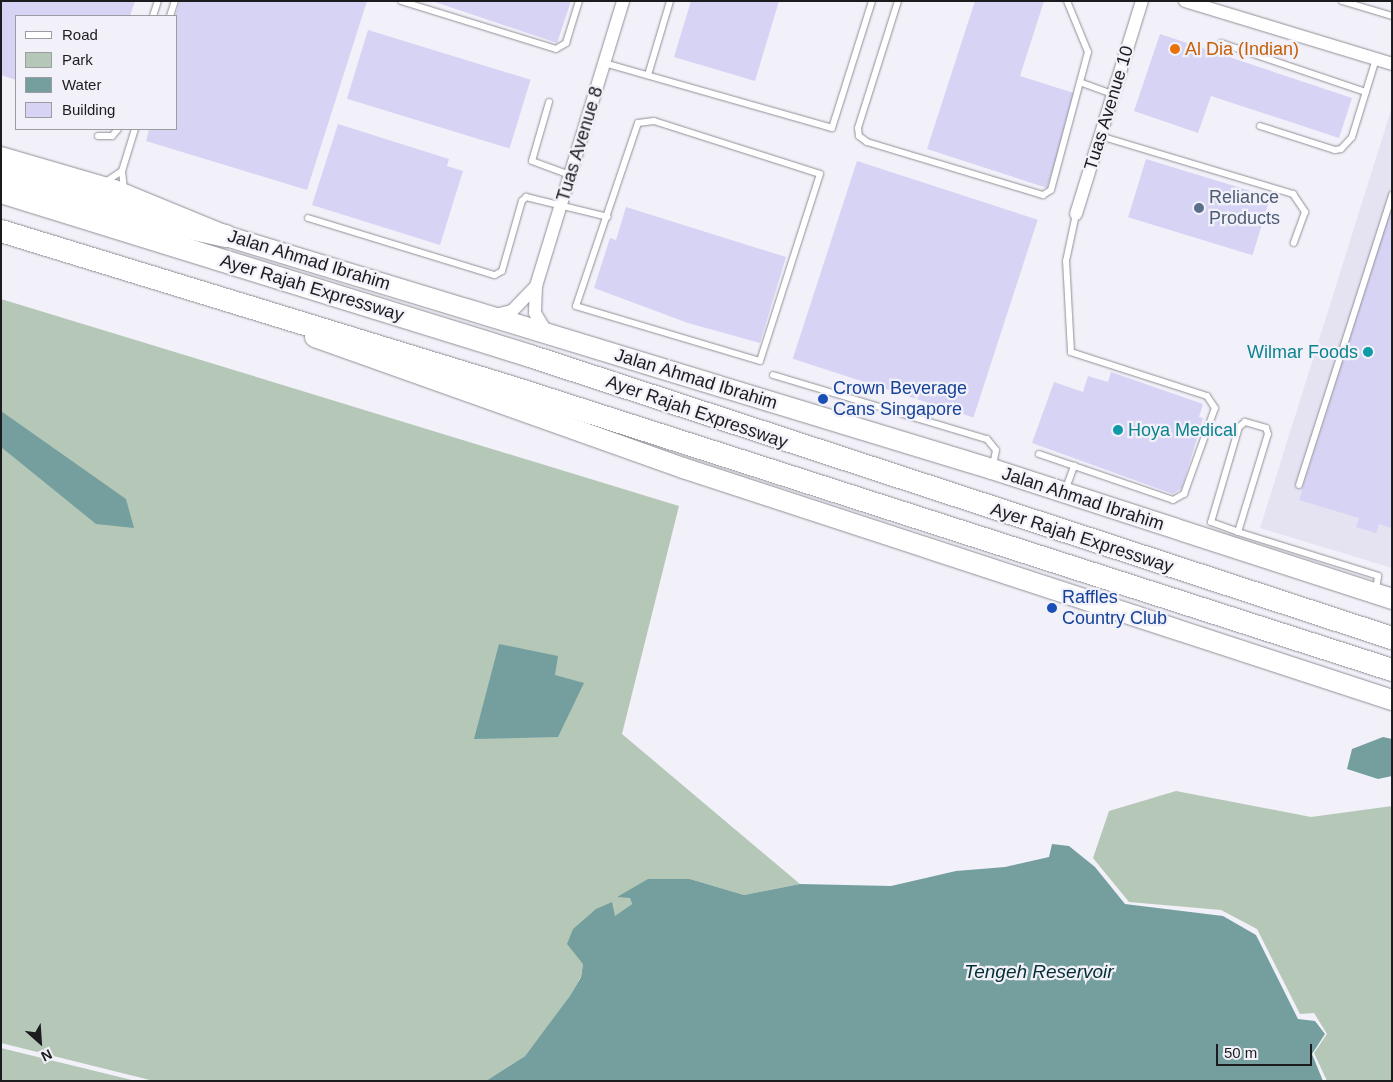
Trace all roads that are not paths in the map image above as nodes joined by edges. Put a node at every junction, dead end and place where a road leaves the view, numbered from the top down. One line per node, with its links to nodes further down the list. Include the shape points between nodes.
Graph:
1 (158, 1): 13 (lane)
2 (175, 1): 14 (lane)
3 (401, 1): 4 (lane, via 556,49 566,43)
4 (579, 1)
5 (623, 1): 18 (street, Tuas Avenue 8)
6 (670, 1): 20 (lane)
7 (872, 1): 20 (lane, via 832,128)
8 (898, 1): 21 (lane, via 858,128 859,136 867,142 1043,196 1051,190)
9 (1067, 1): 21 (lane, via 1088,47)
10 (1142, 1): 23 (street, Tuas Avenue 10)
11 (1185, 1): 17 (street)
12 (1342, 1): 15 (lane)
13 (153, 15)
14 (170, 15)
15 (1392, 16)
16 (1221, 43): 22 (lane)
17 (1376, 59): 19 (street); 22 (lane)
18 (604, 63): 20 (lane); 33 (street, Tuas Avenue 8)
19 (1392, 64)
20 (648, 74)
21 (1082, 83): 23 (lane)
22 (1366, 92): 25 (lane, via 1352,137 1341,149 1335,150)
23 (1113, 94): 29 (street, Tuas Avenue 10)
24 (549, 102): 33 (lane, via 532,162)
25 (1260, 126)
26 (117, 130): 28 (lane, via 112,136)
27 (135, 130): 31 (lane)
28 (98, 136)
29 (1100, 136): 39 (street, Tuas Avenue 10); 44 (lane, via 1293,194 1305,212)
30 (1, 157): 34 (main road, Jalan Ahmad Ibrahim)
31 (122, 171): 34 (lane); 36 (lane)
32 (1, 172): 43 (highway, via 174,226)
33 (570, 175): 38 (street, Tuas Avenue 8)
34 (98, 186): 36 (main road, Jalan Ahmad Ibrahim)
35 (1, 192): 57 (highway, Ayer Rajah Expressway, via 530,356)
36 (125, 195): 43 (main road, Jalan Ahmad Ibrahim)
37 (1392, 195): 53 (lane)
38 (561, 205): 40 (lane); 41 (lane, via 531,197 522,201 502,271 495,275); 46 (street, Tuas Avenue 8)
39 (1076, 214): 51 (lane, via 1066,261 1071,352 1207,396 1215,408 1184,494 1179,499)
40 (608, 217): 40 (lane, via 638,123 654,121 820,174 760,361 576,306)
41 (308, 218)
42 (1, 231): 45 (highway, Ayer Rajah Expressway)
43 (226, 236): 47 (main road, Jalan Ahmad Ibrahim)
44 (1294, 243)
45 (164, 280): 58 (highway, Ayer Rajah Expressway); 59 (main road, via 422,378 683,468)
46 (536, 286): 47 (street, Tuas Avenue 8, via 512,311); 48 (street, Tuas Avenue 8, via 535,313)
47 (493, 315): 48 (main road, Jalan Ahmad Ibrahim)
48 (547, 333): 52 (main road, Jalan Ahmad Ibrahim)
49 (773, 375): 52 (lane, via 987,439 996,450)
50 (1038, 454): 51 (lane)
51 (1074, 466): 54 (lane)
52 (992, 469): 54 (main road, Jalan Ahmad Ibrahim)
53 (1299, 486)
54 (1065, 493): 56 (main road, Jalan Ahmad Ibrahim)
55 (1238, 532): 55 (lane, via 1214,525 1211,517 1239,427 1245,422 1266,428 1268,434); 56 (lane, via 1378,576)
56 (1384, 596)
57 (1392, 638)
58 (1392, 670)
59 (1392, 700)

